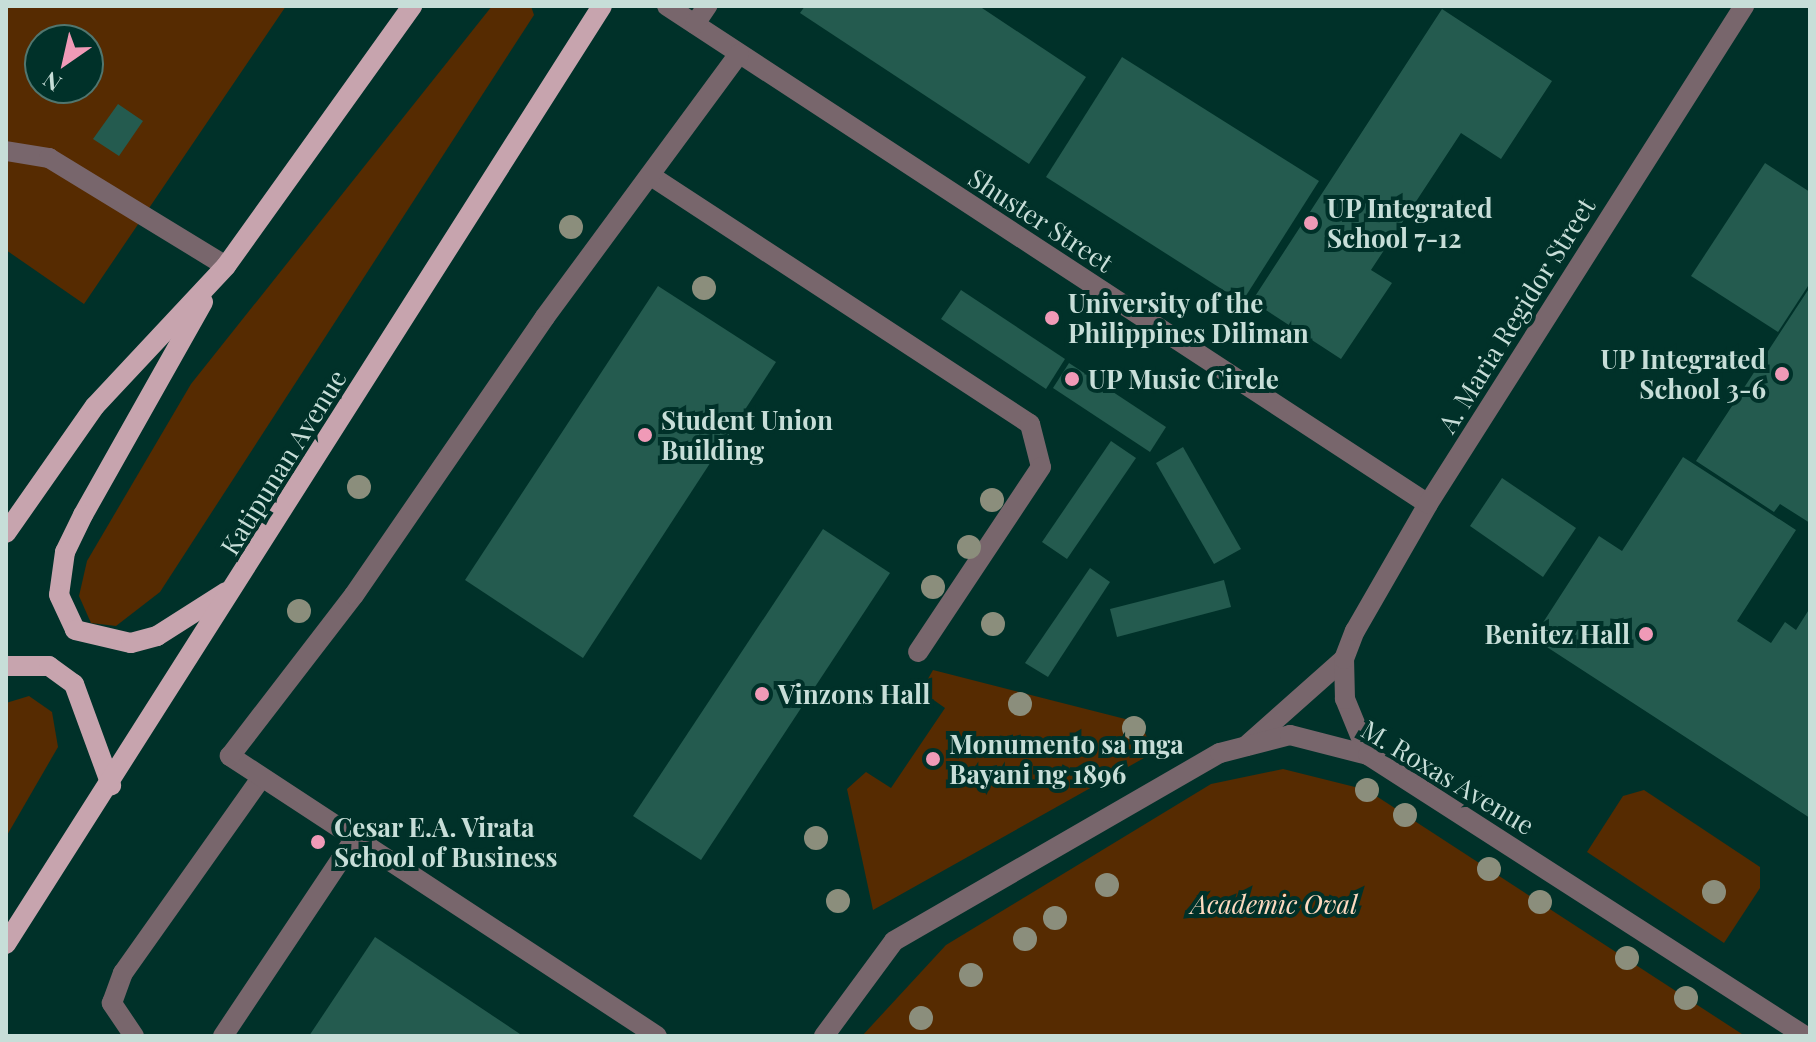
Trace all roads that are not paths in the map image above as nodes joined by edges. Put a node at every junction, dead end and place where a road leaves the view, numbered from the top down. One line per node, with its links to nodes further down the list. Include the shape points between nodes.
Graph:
1 (412, 6): 10 (main road)
2 (602, 6): 13 (main road, Katipunan Avenue)
3 (667, 6): 6 (street, Shuster Street)
4 (707, 6): 6 (street)
5 (1744, 6): 11 (street, A. Maria Regidor Street)
6 (695, 24): 7 (street, Shuster Street)
7 (739, 54): 9 (street); 11 (street, Shuster Street)
8 (6, 151): 10 (street, via 49,158)
9 (651, 176): 14 (street, via 1030,424 1041,467); 19 (street, via 354,595 230,750 233,762)
10 (220, 274): 12 (main road, via 95,406); 13 (main road, via 83,515 65,552 59,595 75,630 131,643 197,615)
11 (1428, 504): 15 (street, A. Maria Regidor Street)
12 (6, 533)
13 (237, 584): 20 (main road, Katipunan Avenue)
14 (918, 652)
15 (1344, 659): 17 (street, A. Maria Regidor Street); 18 (street, via 1349,718)
16 (6, 666): 20 (main road, via 49,666 74,684)
17 (1246, 746): 18 (street, M. Roxas Avenue, via 1316,737); 26 (street, M. Roxas Avenue, via 1194,767 894,941)
18 (1368, 755): 27 (street, M. Roxas Avenue)
19 (261, 778): 21 (street); 23 (street, via 123,973 112,1003)
20 (111, 785): 22 (main road, Katipunan Avenue)
21 (355, 838): 24 (street); 25 (street)
22 (6, 944)
23 (134, 1036)
24 (223, 1036)
25 (657, 1036)
26 (824, 1036)
27 (1805, 1036)

